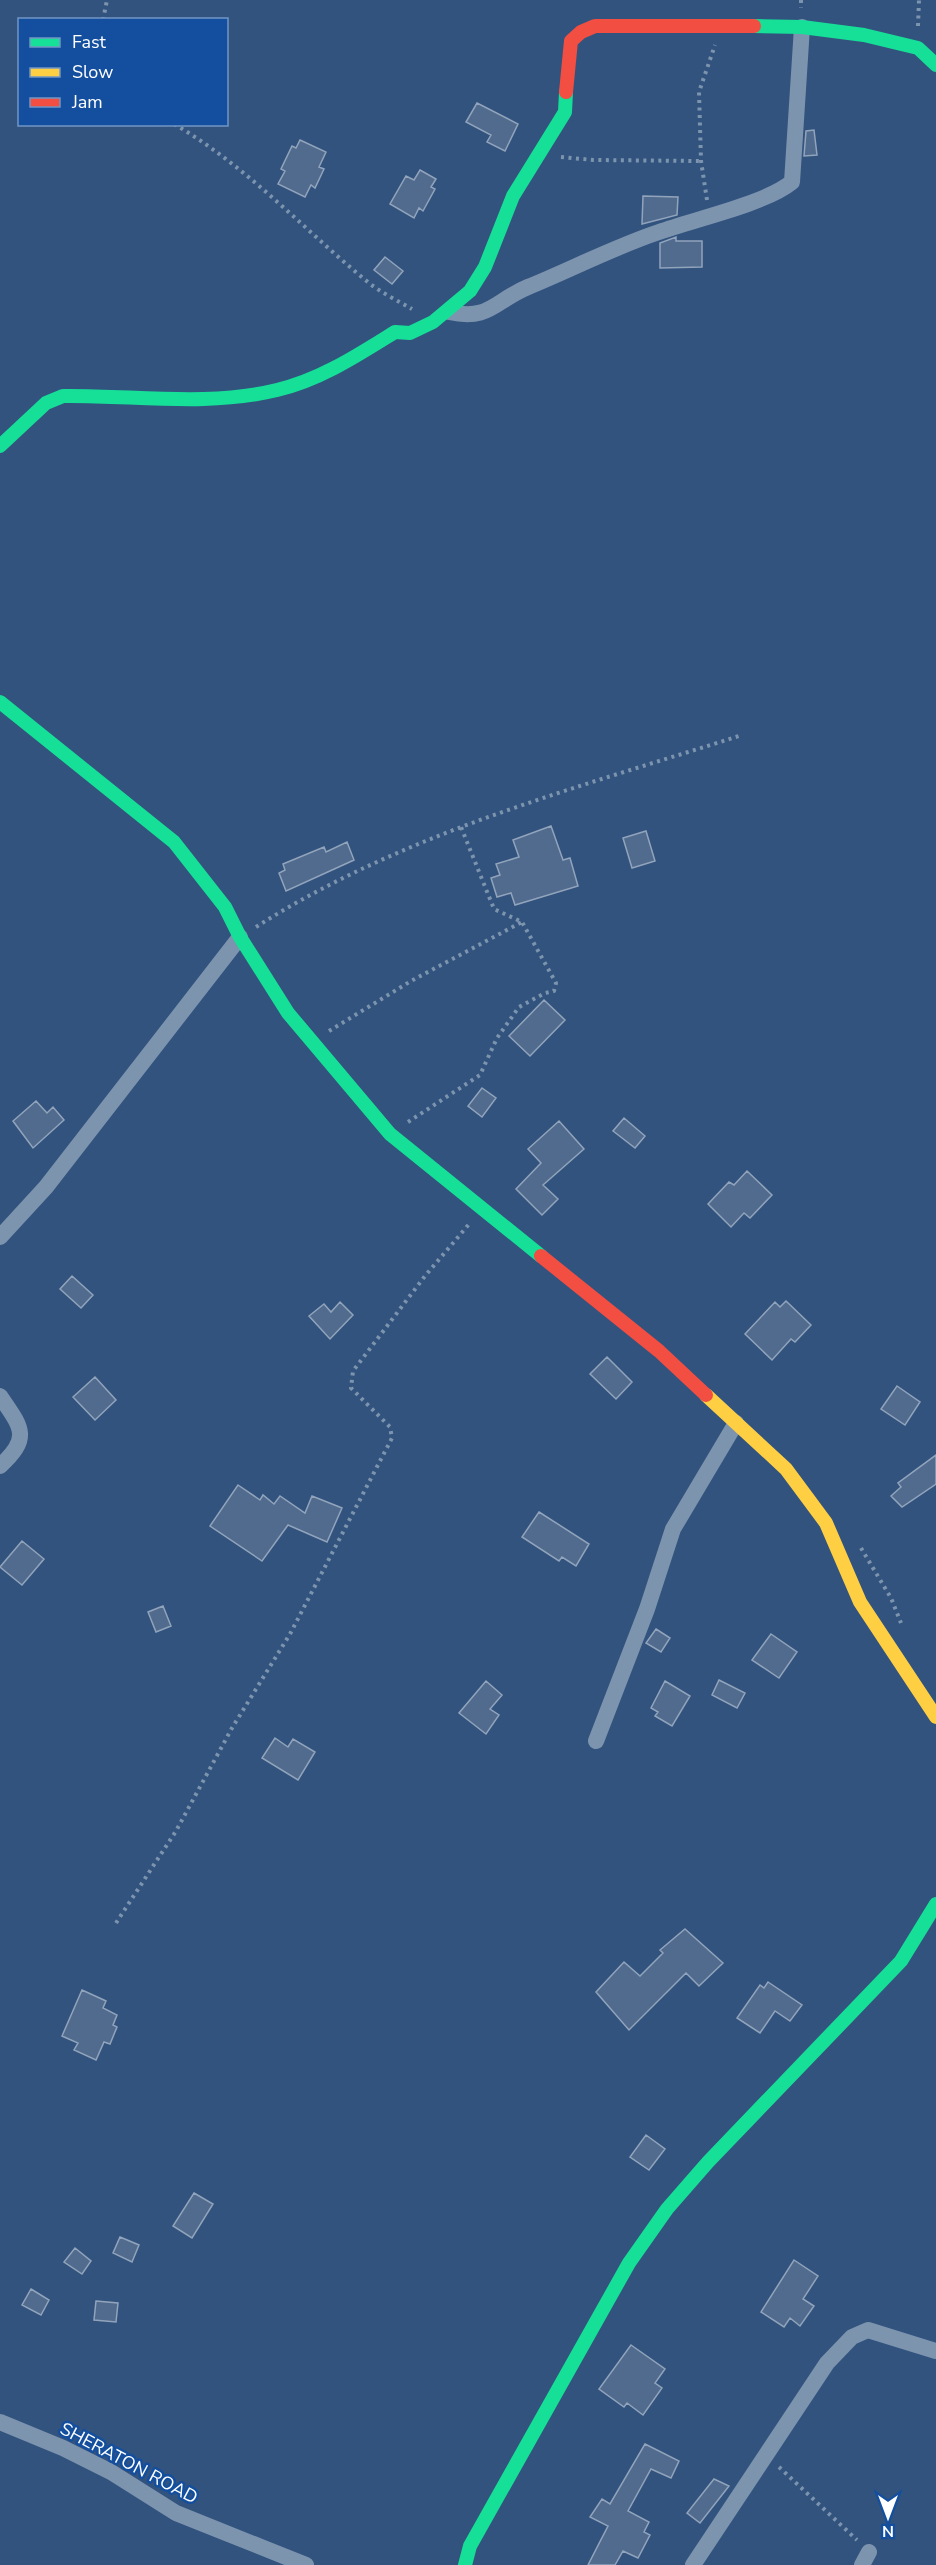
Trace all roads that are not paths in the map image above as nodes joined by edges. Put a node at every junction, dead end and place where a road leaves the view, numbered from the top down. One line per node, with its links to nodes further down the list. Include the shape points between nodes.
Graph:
1 (802, 27): 2 (street, via 864,35 918,48); 3 (street, via 792,182 710,216 617,247 516,292 484,313 473,316); 3 (street, via 622,24 581,32 571,41 568,54 565,112 513,196 485,267 470,291)
2 (936, 64)
3 (449, 312): 4 (street, via 410,333 395,332 320,375 277,390 229,397 63,396 46,403)
4 (0, 446)
5 (0, 702): 6 (street, via 174,842 225,907)
6 (240, 938): 7 (street, via 46,1187); 9 (street, via 288,1013 390,1134 659,1351)
7 (0, 1237)
8 (0, 1396): 10 (street, via 21,1428 20,1446)
9 (736, 1423): 11 (street, via 786,1469 826,1523 860,1602); 12 (street, via 673,1529)
10 (0, 1466)
11 (936, 1717)
12 (596, 1741)
13 (936, 1904): 17 (street, via 901,1960 667,2209 623,2273 471,2546)
14 (936, 2350): 18 (street, via 868,2330 852,2337 827,2363)
15 (0, 2422): 16 (street, SHERATON ROAD, via 111,2472 176,2513)
16 (306, 2565)
17 (465, 2565)
18 (693, 2565)

